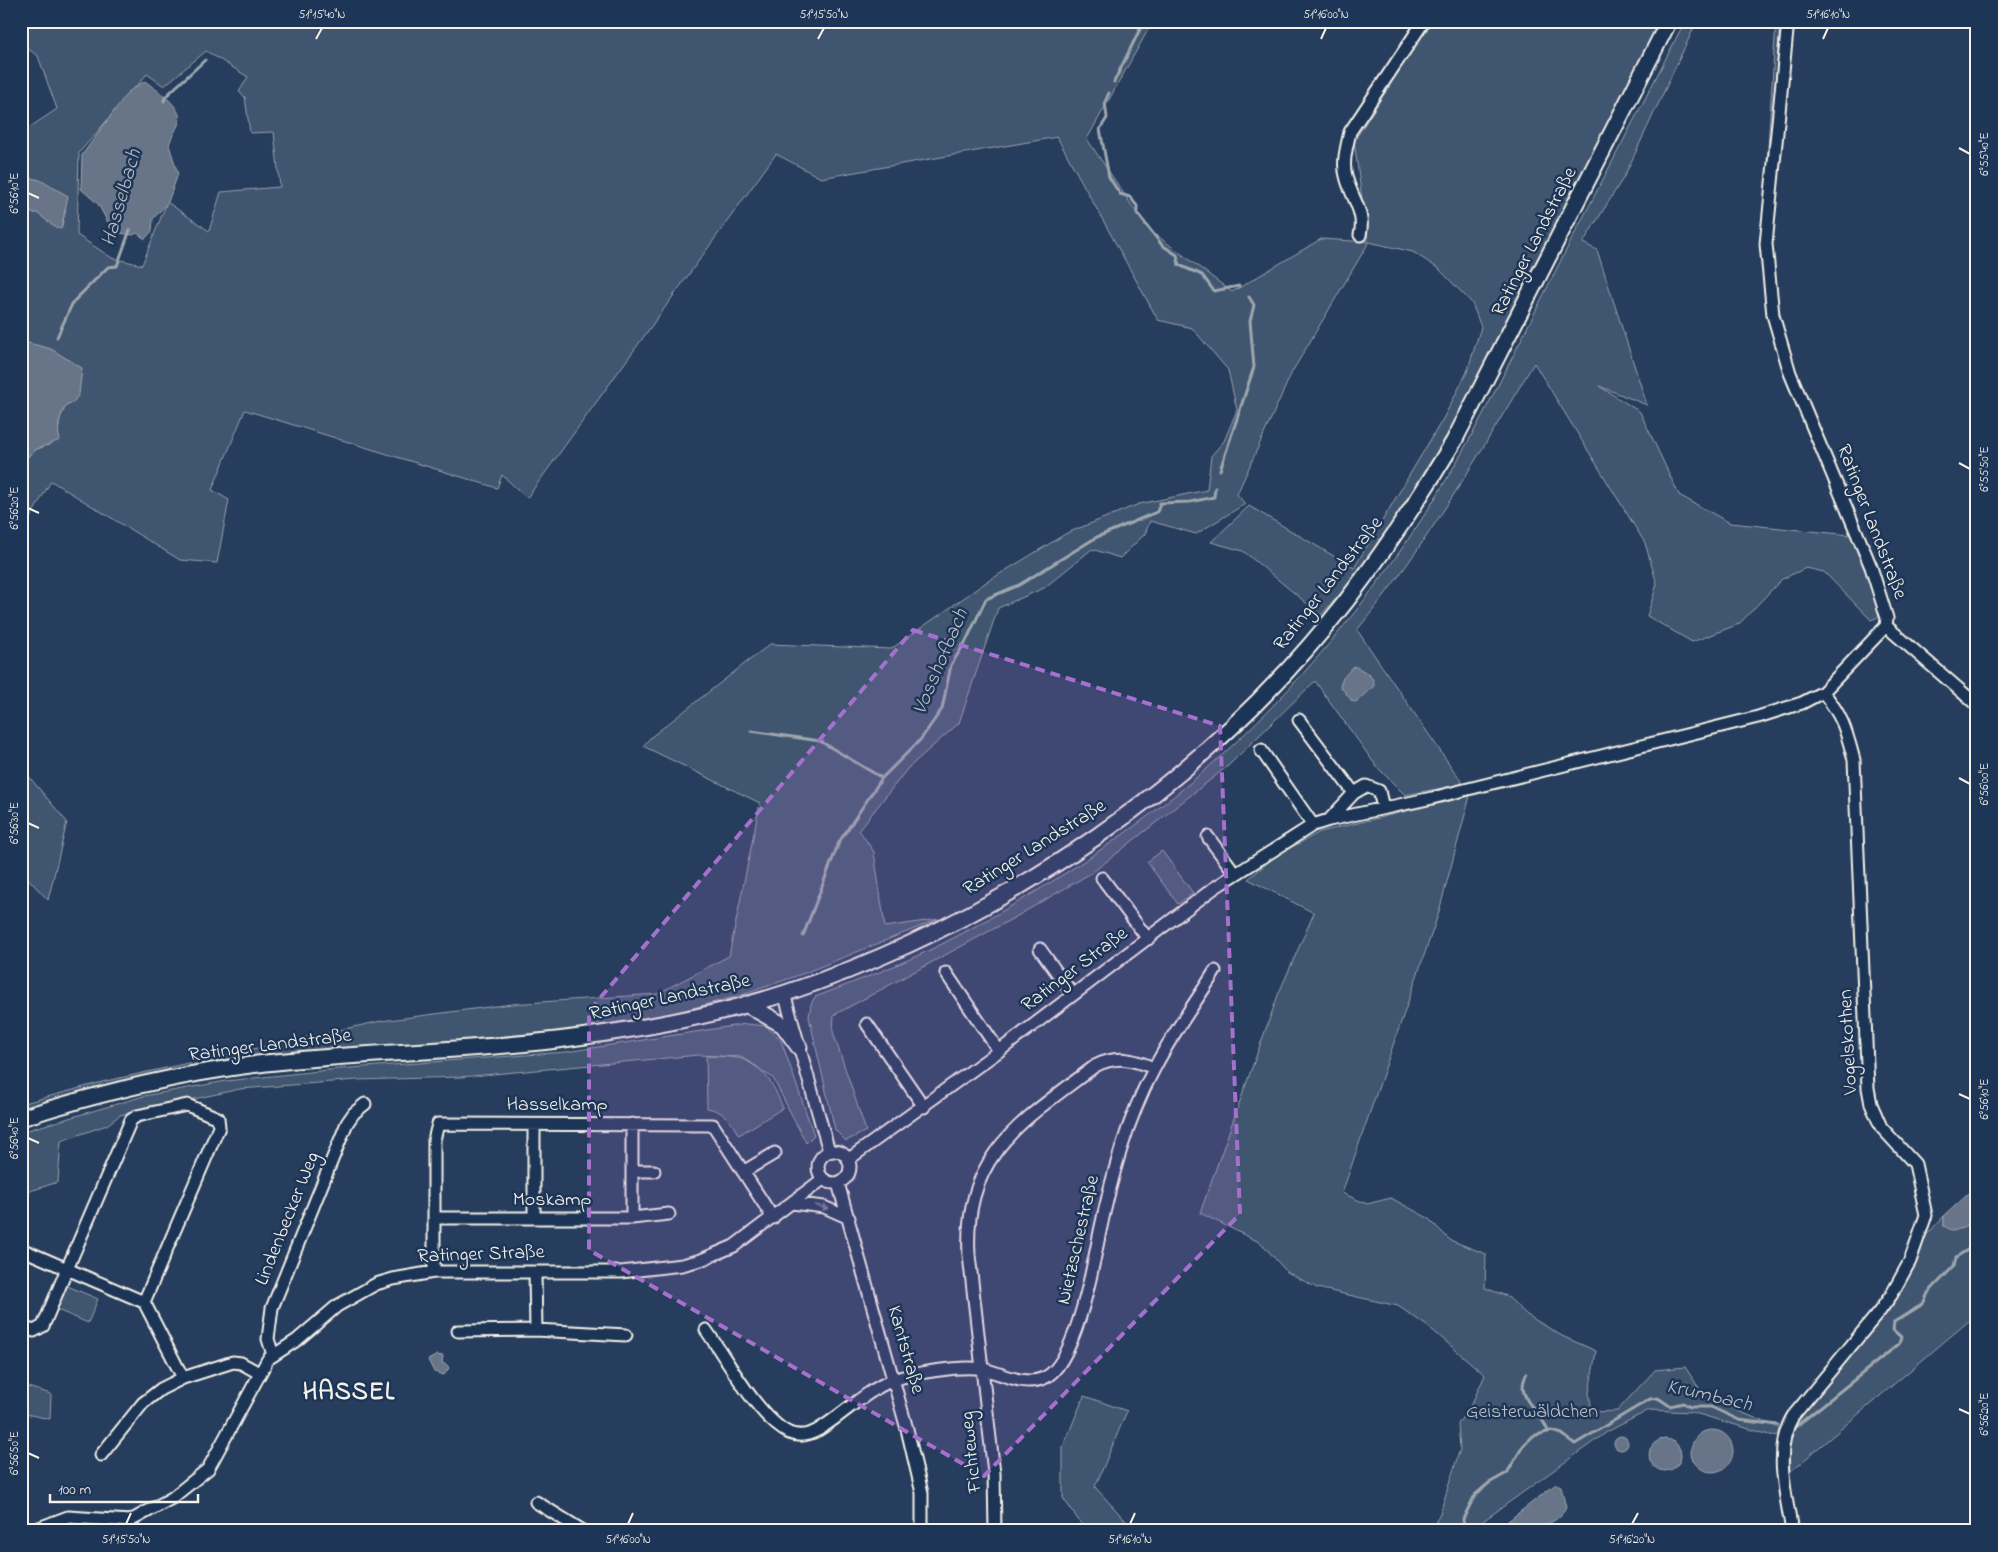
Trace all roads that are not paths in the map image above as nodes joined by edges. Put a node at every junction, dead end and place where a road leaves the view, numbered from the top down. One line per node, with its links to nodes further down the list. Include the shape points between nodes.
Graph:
1 (1424, 21): 4 (street, via 1350,132 1345,174 1363,222)
2 (1669, 21): 22 (main road, Ratinger Landstraße, via 1454,441 1382,554 1286,671 1184,768 1059,861 931,934 867,963)
3 (1788, 21): 5 (street, Ratinger Landstraße, via 1766,244 1773,315 1790,373 1871,567 1887,618)
4 (1360, 236)
5 (1886, 626): 6 (street, Ratinger Landstraße); 7 (street, Ratinger Landstraße)
6 (1823, 692): 10 (street, Ratinger Landstraße, via 1802,703 1758,716); 71 (street, Vogelskothen, via 1845,725 1854,760 1871,1104 1881,1127 1915,1164 1926,1215 1910,1261 1892,1294 1786,1428 1783,1466)
7 (1977, 705)
8 (1299, 720): 11 (street)
9 (1260, 750): 14 (street)
10 (1506, 779): 12 (street, Ratinger Straße)
11 (1354, 793): 12 (street, via 1366,786 1372,787 1379,791); 13 (street, Ratinger Straße)
12 (1383, 808): 13 (street, Ratinger Straße)
13 (1329, 820): 14 (street, Ratinger Straße)
14 (1313, 825): 16 (street, Ratinger Straße)
15 (1208, 837): 16 (street)
16 (1235, 873): 18 (street, Ratinger Straße)
17 (1102, 878): 18 (street)
18 (1148, 939): 23 (street, Ratinger Straße)
19 (1040, 949): 23 (street)
20 (1215, 971): 28 (street, Nietzschestraße)
21 (946, 973): 27 (street)
22 (784, 993): 24 (main road, Ratinger Landstraße); 26 (street)
23 (1073, 995): 27 (street, Ratinger Straße)
24 (746, 1004): 26 (main road, via 783,1025); 31 (main road, Ratinger Landstraße, via 680,1020 555,1040 222,1069 129,1088)
25 (867, 1024): 30 (street)
26 (799, 1047): 34 (street)
27 (999, 1051): 30 (street, Ratinger Straße)
28 (1154, 1068): 60 (street, Nietzschestraße, via 1114,1170 1087,1293 1065,1354 1055,1370 1031,1382); 60 (street, Fichteweg, via 1132,1059 1119,1058 1095,1066 1019,1124 986,1164 974,1194 968,1234)
29 (365, 1104): 59 (street, Lindenbecker Weg, via 347,1123 272,1308 268,1339)
30 (924, 1106): 36 (street, Ratinger Straße)
31 (21, 1118)
32 (632, 1124): 33 (street, Hasselkamp); 37 (street); 39 (street, Hasselkamp, via 713,1125)
33 (534, 1125): 44 (street, Hasselkamp, via 438,1124 434,1140); 45 (street)
34 (828, 1152): 36 (street, via 838,1151); 40 (street, via 819,1163)
35 (775, 1153): 39 (street)
36 (849, 1159): 41 (street, via 848,1176)
37 (632, 1170): 38 (street); 46 (street)
38 (654, 1171)
39 (743, 1172): 47 (street, Hasselkamp)
40 (823, 1179): 41 (street); 42 (street, Ratinger Straße)
41 (838, 1182): 48 (street, Kantstraße)
42 (792, 1203): 47 (street, Ratinger Straße); 48 (street, one-way to 48, via 824,1207)
43 (669, 1214): 46 (street, Moskamp)
44 (435, 1218): 45 (street, Moskamp); 51 (street, Hasselkamp)
45 (534, 1218): 46 (street, Moskamp)
46 (632, 1218)
47 (773, 1218): 52 (street, Ratinger Straße, via 734,1246 682,1265 621,1272)
48 (849, 1218): 63 (street, Kantstraße)
49 (21, 1249): 50 (street)
50 (67, 1269): 53 (street); 53 (street, via 131,1120 183,1105 199,1109 218,1118 219,1127); 54 (street, via 43,1326 34,1331)
51 (434, 1272): 52 (street, Ratinger Straße); 59 (street, Ratinger Straße, via 393,1279 356,1294)
52 (535, 1272): 55 (street)
53 (144, 1302): 62 (street)
54 (21, 1327)
55 (536, 1330): 57 (street); 58 (street)
56 (706, 1330): 63 (street, Nietzschestraße, via 762,1410 790,1433 804,1436 817,1430 867,1393)
57 (458, 1331)
58 (626, 1335)
59 (273, 1355): 61 (street, Ratinger Straße)
60 (982, 1369): 63 (street, Nietzschestraße, via 959,1368); 70 (street, Fichteweg, via 994,1473)
61 (259, 1373): 62 (street, via 233,1362); 66 (street, Ratinger Straße, via 208,1469)
62 (183, 1378): 64 (street, via 161,1388 148,1399)
63 (895, 1380): 69 (street, Kantstraße, via 922,1493)
64 (101, 1455)
65 (536, 1502): 68 (street)
66 (130, 1526): 67 (street, via 68,1517)
67 (31, 1531)
68 (583, 1531)
69 (922, 1531)
70 (995, 1531)
71 (1792, 1531)

